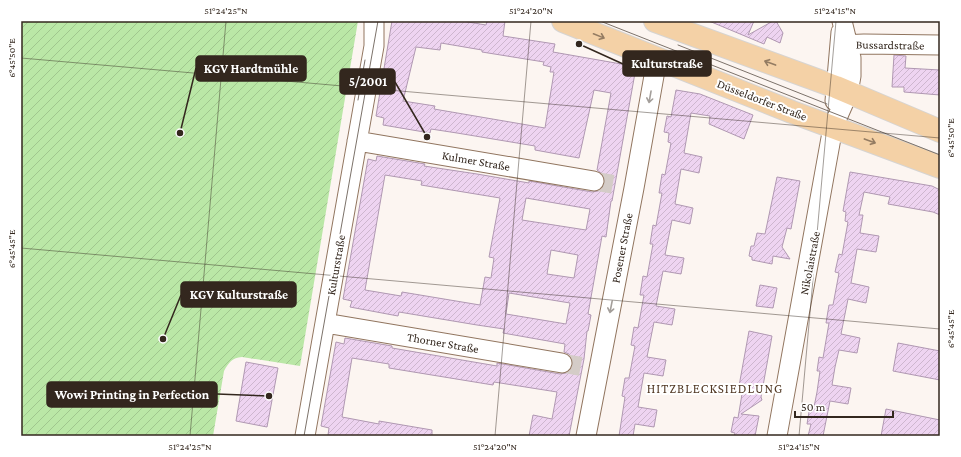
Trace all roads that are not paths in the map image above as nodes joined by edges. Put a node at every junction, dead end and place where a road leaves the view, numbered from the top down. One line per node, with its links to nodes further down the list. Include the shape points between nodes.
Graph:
1 (563, 21): 7 (main road, Düsseldorfer Straße, one-way to 7)
2 (655, 21): 8 (main road, one-way to 2)
3 (842, 22): 5 (street, Nikolaistraße)
4 (376, 31): 11 (street, Kulturstraße)
5 (844, 44): 6 (street, Bussardstraße); 8 (street, Nikolaistraße, via 851,58)
6 (940, 45)
7 (657, 59): 9 (main road, Düsseldorfer Straße); 17 (street, Posener Straße, one-way to 17, via 626,186 592,368)
8 (842, 90): 9 (street, Nikolaistraße); 10 (main road)
9 (833, 128): 12 (main road, Düsseldorfer Straße, one-way to 12); 18 (street, Nikolaistraße)
10 (940, 131)
11 (357, 141): 13 (street, Kulmer Straße); 14 (street, Kulturstraße)
12 (940, 167)
13 (594, 181)
14 (325, 323): 15 (street, Thorner Straße); 16 (street, Kulturstraße)
15 (562, 363)
16 (305, 436)
17 (586, 436)
18 (777, 436)

